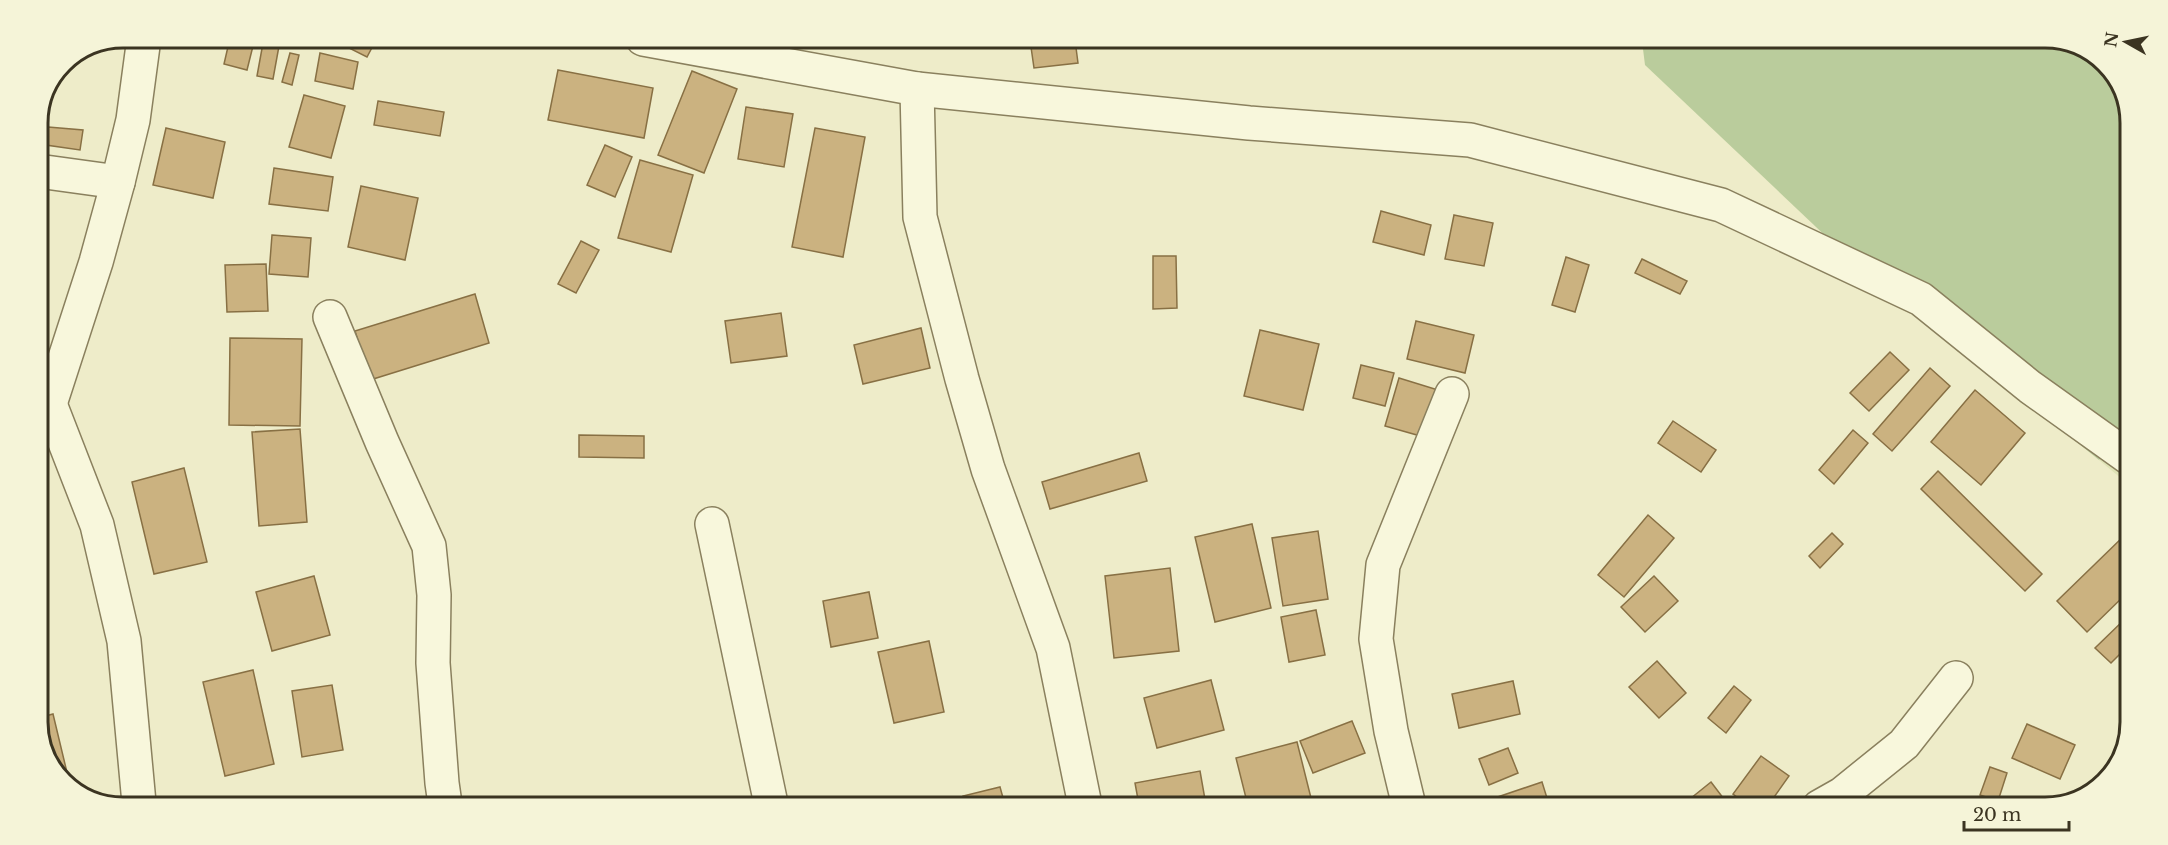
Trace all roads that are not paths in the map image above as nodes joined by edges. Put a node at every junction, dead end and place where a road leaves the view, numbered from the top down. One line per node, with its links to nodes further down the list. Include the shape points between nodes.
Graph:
1 (143, 48): 5 (street, via 133,120)
2 (692, 48): 3 (street)
3 (917, 89): 10 (street, via 1249,123 1470,140 1721,205 1921,299 2030,387); 16 (street, via 920,217 988,469 1053,648)
4 (48, 172): 5 (street)
5 (118, 182): 8 (street)
6 (330, 316): 14 (street, via 429,546 434,595 433,663)
7 (1452, 394): 17 (street, via 1383,565 1376,639 1391,731)
8 (48, 406)
9 (48, 426): 13 (street, via 97,525 124,642)
10 (2120, 451)
11 (712, 524): 15 (street)
12 (1956, 678): 18 (street, via 1904,744)
13 (138, 797)
14 (445, 797)
15 (770, 797)
16 (1083, 797)
17 (1408, 797)
18 (1837, 797)

